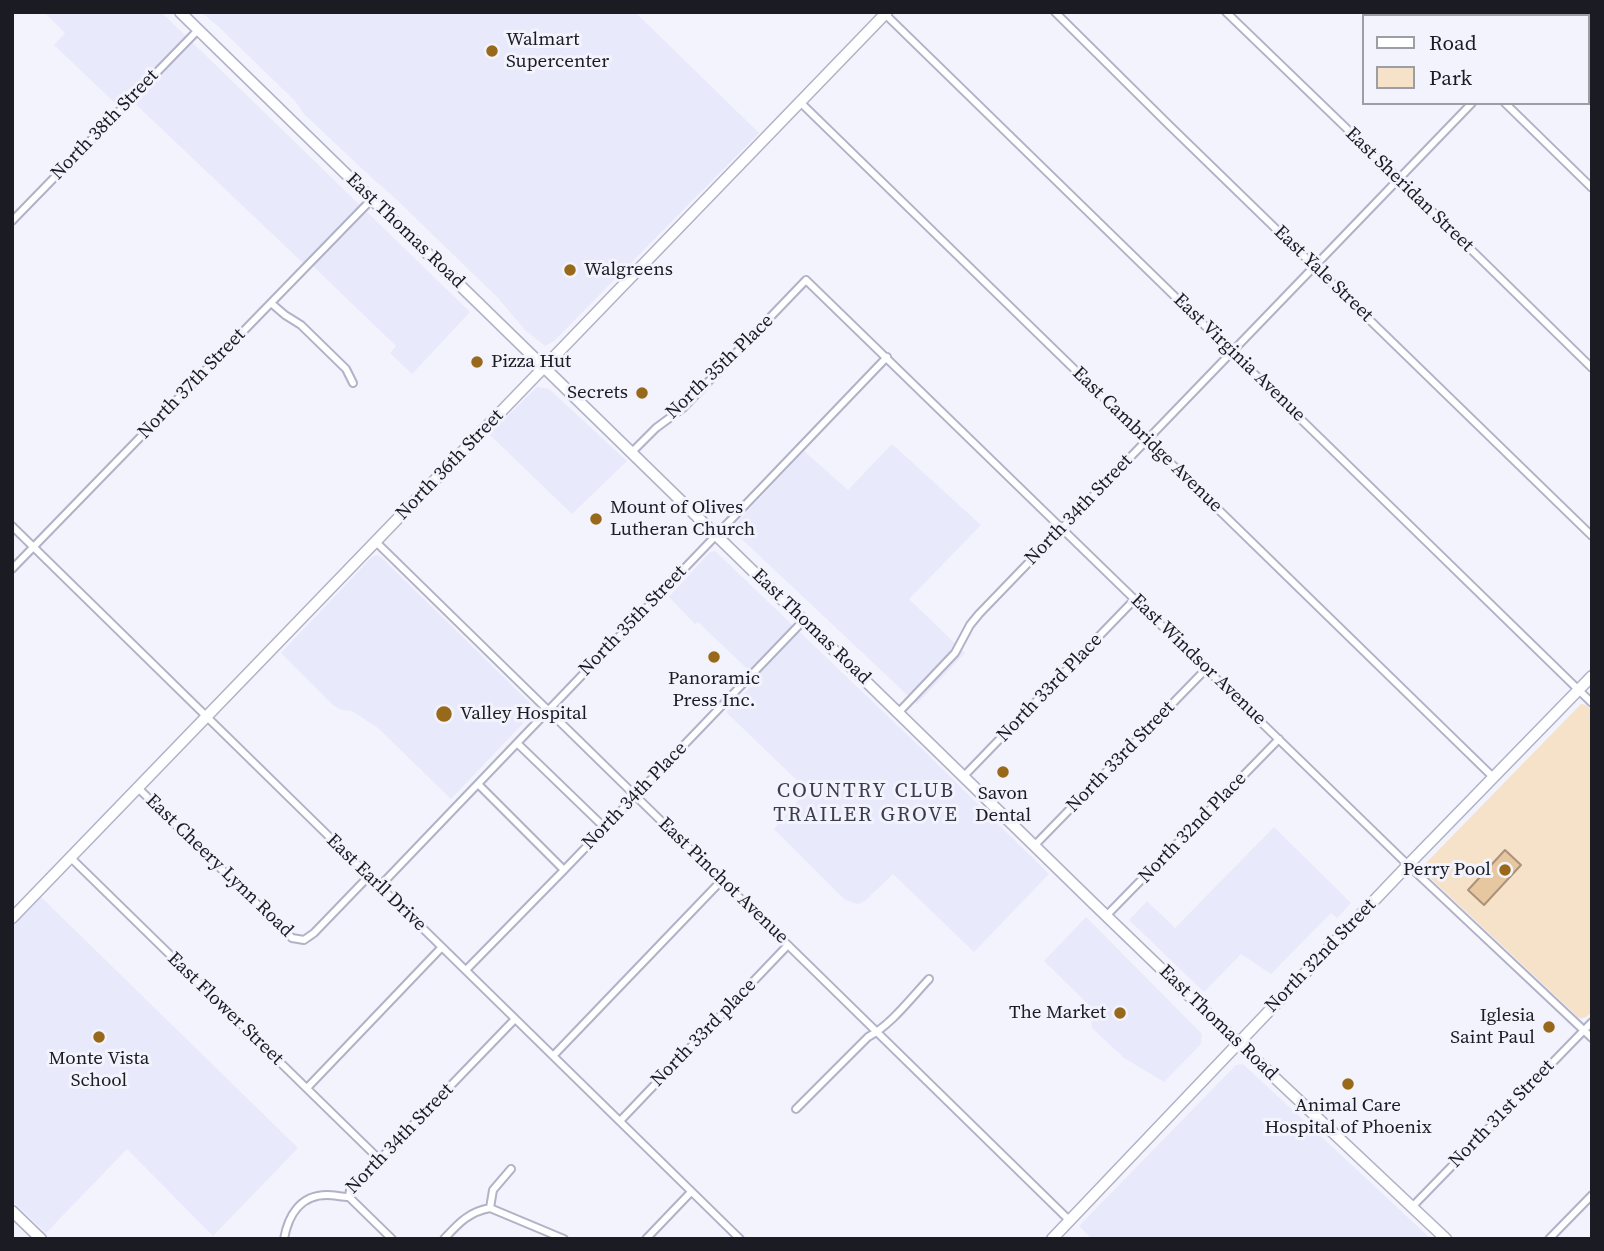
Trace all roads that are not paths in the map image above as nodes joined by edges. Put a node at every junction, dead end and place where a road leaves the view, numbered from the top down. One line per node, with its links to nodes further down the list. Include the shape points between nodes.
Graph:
1 (180, 12): 5 (main road, East Thomas Road)
2 (1055, 12): 13 (street, East Yale Street)
3 (1226, 12): 9 (street, East Sheridan Street)
4 (886, 13): 6 (main road, North 36th Street); 16 (street, East Virginia Avenue)
5 (198, 30): 11 (main road, East Thomas Road); 12 (street, North 38th Street)
6 (800, 102): 18 (main road, North 36th Street); 21 (street, East Cambridge Avenue)
7 (1470, 105): 9 (street, North 34th Street)
8 (1507, 105): 10 (street)
9 (1400, 180): 13 (street, North 34th Street); 19 (street, East Sheridan Street)
10 (1592, 188)
11 (372, 199): 15 (street, North 37th Street); 18 (main road, East Thomas Road)
12 (12, 221)
13 (1315, 266): 16 (street, North 34th Street); 26 (street, East Yale Street)
14 (806, 280): 17 (street, East Windsor Avenue); 22 (street, North 35th Place, via 683,408)
15 (271, 303): 20 (street, via 301,325 346,369); 28 (street, North 37th Street)
16 (1232, 352): 21 (street, North 34th Street); 34 (street, East Virginia Avenue)
17 (887, 357): 24 (street, East Windsor Avenue); 25 (street, North 35th Street)
18 (544, 368): 22 (main road, East Thomas Road); 27 (main road, North 36th Street)
19 (1592, 368)
20 (353, 383)
21 (1147, 440): 24 (street, North 34th Street); 42 (street, East Cambridge Avenue)
22 (632, 452): 25 (main road, East Thomas Road)
23 (12, 526): 28 (street, East Earll Drive)
24 (1062, 528): 30 (street, East Windsor Avenue); 37 (street, North 34th Street, via 974,619 955,653)
25 (716, 535): 31 (main road, East Thomas Road); 36 (street, North 35th Street)
26 (1592, 536)
27 (376, 542): 36 (street, East Pinchot Avenue); 38 (main road, North 36th Street)
28 (34, 547): 29 (street, North 37th Street); 38 (street, East Earll Drive)
29 (12, 569)
30 (1135, 600): 32 (street, East Windsor Avenue); 41 (street, North 33rd Place)
31 (804, 620): 37 (main road, East Thomas Road); 45 (street, North 34th Place)
32 (1206, 668): 39 (street, East Windsor Avenue); 47 (street, North 33rd Street)
33 (1592, 676): 34 (main road, North 32nd Street)
34 (1578, 690): 35 (street, East Virginia Avenue); 42 (main road, North 32nd Street)
35 (1592, 703)
36 (548, 710): 40 (street, North 35th Street); 45 (street, East Pinchot Avenue)
37 (898, 712): 41 (main road, East Thomas Road)
38 (206, 717): 44 (main road, North 36th Street); 51 (street, East Earll Drive)
39 (1279, 739): 49 (street, East Windsor Avenue); 54 (street, North 32nd Place)
40 (517, 743): 43 (street, North 35th Street); 46 (street)
41 (964, 776): 47 (main road, East Thomas Road)
42 (1494, 778): 49 (main road, North 32nd Street)
43 (477, 785): 50 (street); 53 (street, North 35th Street)
44 (138, 788): 48 (main road, North 36th Street); 51 (street, East Cheery Lynn Road, via 292,939 314,933)
45 (635, 796): 46 (street, North 34th Place); 52 (street, East Pinchot Avenue)
46 (605, 828): 50 (street, North 34th Place)
47 (1035, 845): 54 (main road, East Thomas Road)
48 (71, 858): 55 (main road, North 36th Street); 67 (street, East Flower Street)
49 (1408, 865): 62 (street, East Windsor Avenue); 65 (main road, North 32nd Street)
50 (564, 870): 58 (street, North 34th Place)
51 (369, 876): 53 (street, East Earll Drive)
52 (722, 880): 56 (street, East Pinchot Avenue); 66 (street)
53 (380, 886): 57 (street, East Earll Drive)
54 (1106, 916): 65 (main road, East Thomas Road)
55 (12, 918)
56 (788, 945): 63 (street, East Pinchot Avenue); 69 (street, North 33rd place)
57 (442, 947): 58 (street, East Earll Drive); 67 (street)
58 (466, 970): 60 (street, East Earll Drive)
59 (929, 979): 63 (street)
60 (515, 1019): 66 (street, East Earll Drive); 70 (street, North 34th Street)
61 (1592, 1022): 62 (street, North 31st Street)
62 (1583, 1031): 64 (street, East Windsor Avenue); 75 (street, North 31st Street)
63 (877, 1032): 68 (street); 78 (street, East Pinchot Avenue)
64 (1592, 1038)
65 (1238, 1043): 75 (main road, East Thomas Road); 78 (main road, North 32nd Street)
66 (553, 1056): 69 (street, East Earll Drive)
67 (307, 1088): 70 (street, East Flower Street)
68 (796, 1109)
69 (620, 1121): 72 (street, East Earll Drive)
70 (380, 1160): 74 (street, North 34th Street, via 350,1190)
71 (511, 1169): 76 (street, via 493,1189)
72 (691, 1192): 84 (street); 85 (street, East Earll Drive)
73 (1592, 1195): 88 (street)
74 (349, 1197): 80 (street, North 34th Street, via 317,1196 299,1205 288,1220); 81 (street)
75 (1412, 1207): 87 (main road, East Thomas Road)
76 (490, 1208): 82 (street, via 464,1217); 83 (street)
77 (12, 1211): 79 (main road)
78 (1069, 1220): 86 (main road, North 32nd Street)
79 (40, 1239)
80 (284, 1239)
81 (392, 1239)
82 (444, 1239)
83 (564, 1239)
84 (646, 1239)
85 (740, 1239)
86 (1052, 1239)
87 (1446, 1239)
88 (1549, 1239)

